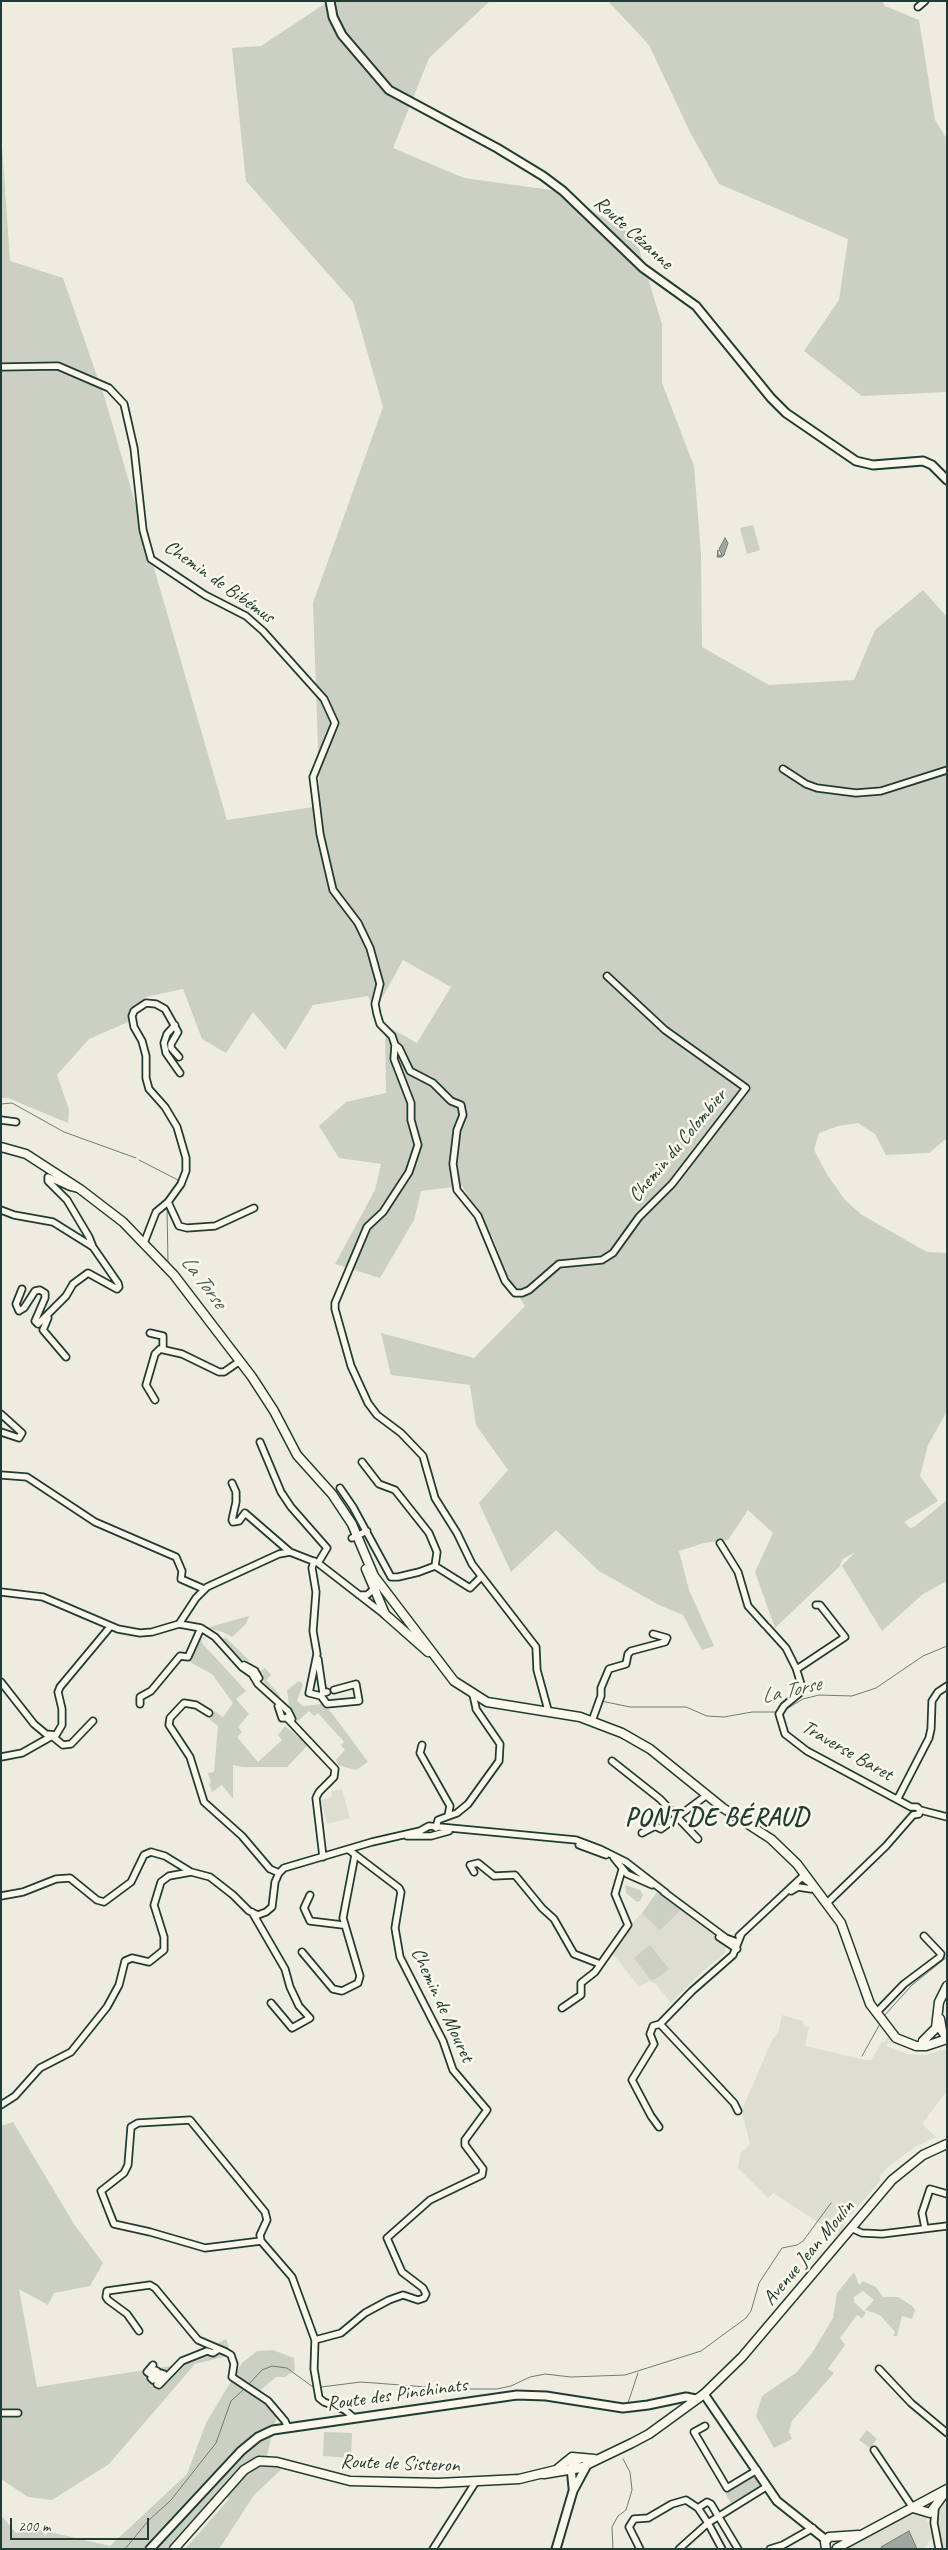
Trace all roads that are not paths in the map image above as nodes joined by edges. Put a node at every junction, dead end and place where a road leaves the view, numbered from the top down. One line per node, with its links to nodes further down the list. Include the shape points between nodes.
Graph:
1 (330, 1): 5 (street, Route Cézanne, via 342,35 389,90 496,148 563,192 643,268 696,306 786,413 856,461 873,465 923,461)
2 (925, 1): 3 (street)
3 (918, 7)
4 (1, 367): 10 (street, Chemin de Bibémus, via 58,366 109,388 124,404 134,448 143,530 151,559 205,595 246,616 264,631 324,699 335,723 313,777 320,834 333,890 358,923 370,948 380,984 375,1004 377,1014)
5 (947, 480)
6 (783, 769): 7 (street, via 817,788 856,793 881,791)
7 (947, 770)
8 (607, 976): 10 (street, Chemin du Colombier, via 665,1030 746,1088 672,1184 639,1217 613,1253 602,1260 562,1263 522,1293 515,1292 505,1281 478,1216 458,1193 454,1181 457,1130 463,1115 461,1105 410,1071)
9 (175, 1025): 11 (street, via 178,1032 171,1048); 12 (street, via 164,1043 166,1053); 17 (street, via 165,1009 156,1004 146,1003 132,1016 146,1056 149,1089 165,1107 182,1139 186,1171)
10 (395, 1045): 44 (street, Chemin de Bibémus, via 394,1059 411,1103 411,1120 418,1145 409,1172 383,1212 368,1227 334,1309 351,1366 368,1403 423,1456 435,1498)
11 (179, 1057)
12 (180, 1073)
13 (1, 1120): 14 (street)
14 (16, 1122)
15 (1, 1147): 16 (main road, via 26,1154)
16 (80, 1189): 20 (main road); 21 (street, via 48,1177 48,1181 67,1200)
17 (168, 1202): 18 (street, via 178,1226 187,1228 215,1226); 20 (street, via 156,1212)
18 (254, 1208)
19 (1, 1210): 21 (street, via 53,1222)
20 (141, 1241): 25 (main road, via 174,1275)
21 (93, 1248): 23 (street, via 119,1287 113,1288 88,1273 73,1284)
22 (22, 1289): 23 (street, via 17,1310 22,1311 33,1293 40,1290 45,1293 45,1298 35,1322 40,1323)
23 (49, 1313): 27 (street, via 43,1330)
24 (150, 1333): 26 (street, via 163,1336)
25 (225, 1342): 28 (main road); 30 (main road)
26 (163, 1348): 28 (street, via 219,1372); 29 (street, via 155,1354 146,1385)
27 (66, 1357)
28 (237, 1363): 30 (main road)
29 (155, 1400)
30 (268, 1401): 39 (main road, via 297,1455 342,1510)
31 (1, 1414): 32 (street, via 22,1433 19,1438)
32 (1, 1432)
33 (260, 1442): 42 (street, via 291,1508 327,1548)
34 (362, 1462): 43 (street, via 380,1484 395,1490 429,1533 437,1552)
35 (1, 1475): 45 (street, via 27,1477 95,1522 176,1557 182,1570 181,1579)
36 (232, 1483): 41 (street, via 236,1492 233,1522 240,1521 245,1514)
37 (340, 1488): 38 (street)
38 (367, 1531): 39 (street); 43 (street, via 391,1576 412,1574)
39 (354, 1537): 48 (main road); 49 (main road, via 374,1576)
40 (720, 1543): 60 (street, Traverse Baret, via 738,1572 748,1606 781,1641)
41 (290, 1552): 42 (street); 45 (street, via 279,1554)
42 (316, 1562): 47 (street); 58 (street, via 312,1568 316,1592 313,1631)
43 (435, 1566): 44 (street, via 470,1588)
44 (482, 1578): 67 (street, Chemin de Bibémus, via 536,1647 537,1670)
45 (204, 1590): 52 (street)
46 (1, 1592): 53 (street, via 43,1597)
47 (358, 1596): 48 (street); 51 (street)
48 (377, 1596): 49 (main road); 51 (main road)
49 (391, 1597): 55 (main road)
50 (816, 1605): 60 (street, via 820,1605 845,1637)
51 (389, 1618): 57 (main road)
52 (181, 1622): 53 (street, via 140,1633); 54 (street)
53 (110, 1626): 71 (street, via 60,1688 62,1725 60,1731)
54 (201, 1628): 66 (street, via 188,1657 180,1656 151,1692 140,1697); 91 (street, via 215,1637 236,1660 255,1671 264,1690 335,1769 334,1777 316,1798)
55 (416, 1630): 57 (main road, via 415,1635); 59 (main road)
56 (653, 1634): 69 (street, via 666,1638 665,1642 631,1651 626,1664 609,1669)
57 (409, 1636): 59 (main road)
58 (317, 1654): 63 (street, via 308,1693 321,1696 327,1704 359,1701 356,1684); 64 (street, via 324,1693)
59 (437, 1660): 65 (main road, via 454,1681)
60 (797, 1669): 76 (street, Traverse Baret, via 802,1691 780,1712 785,1734 807,1752)
61 (1, 1682): 71 (street, via 34,1724)
62 (947, 1686): 76 (street, via 932,1701 929,1738)
63 (334, 1690)
64 (327, 1692)
65 (473, 1694): 67 (main road, via 496,1705); 80 (street, via 476,1709 500,1744 499,1762 468,1804)
66 (140, 1704)
67 (548, 1710): 69 (main road)
68 (208, 1713): 96 (street, via 184,1702 168,1725 190,1757 204,1802 242,1836 270,1869)
69 (592, 1720): 75 (main road, via 650,1749)
70 (92, 1721): 71 (street, via 71,1744 63,1745)
71 (52, 1736): 73 (street, via 33,1749)
72 (422, 1745): 80 (street, via 420,1753 450,1806)
73 (1, 1756)
74 (612, 1761): 81 (street, via 655,1795)
75 (707, 1795): 81 (street); 97 (main road, via 771,1840)
76 (898, 1798): 77 (street, Traverse Baret)
77 (911, 1807): 78 (street, Traverse Baret, via 916,1806); 79 (street)
78 (920, 1810): 79 (street, via 917,1815); 82 (street, Traverse Baret)
79 (912, 1815): 101 (street, via 886,1846)
80 (448, 1816): 83 (street, via 438,1820)
81 (677, 1818): 85 (street, via 661,1829 655,1826); 87 (street)
82 (947, 1818)
83 (436, 1828): 84 (street); 86 (street, via 429,1826)
84 (454, 1830): 86 (street, via 431,1836); 93 (street, via 588,1844)
85 (642, 1832)
86 (402, 1835): 88 (street)
87 (698, 1839)
88 (358, 1846): 89 (street); 92 (street)
89 (349, 1850): 90 (street); 91 (street)
90 (355, 1855): 92 (street); 103 (street)
91 (323, 1857): 96 (street, via 288,1866)
92 (363, 1860): 128 (street, Chemin de Mouret, via 400,1890 395,1928 400,1957 443,2041 453,2070 486,2110 465,2140 465,2145 483,2169 482,2175 430,2200 387,2238 402,2272 424,2288 424,2298 418,2300 403,2295 389,2300 341,2332)
93 (627, 1869): 105 (street, via 690,1910); 108 (street, via 617,1882 615,1894 628,1925)
94 (191, 1872): 100 (street, via 165,1856 151,1852 142,1859 130,1882 104,1902 96,1900 70,1878); 102 (street, via 215,1880); 118 (street, via 169,1876 161,1882 157,1893 154,1905 164,1937 164,1950 149,1962 132,1958 125,1962 120,1985 108,2007 71,2052 40,2068 15,2096)
95 (474, 1872): 108 (street, via 470,1865 478,1863 494,1876 515,1874 554,1919 574,1954)
96 (278, 1873): 102 (street, via 272,1907 258,1915)
97 (808, 1882): 98 (street); 98 (street); 101 (main road); 106 (main road)
98 (784, 1894): 105 (street)
99 (310, 1895): 103 (street, via 304,1908 310,1921)
100 (1, 1896)
101 (827, 1903): 106 (main road)
102 (252, 1912): 110 (street, via 282,1962 299,2006 310,2018 292,2028)
103 (343, 1925): 107 (street, via 360,1976 358,1984 342,1991 333,1989)
104 (924, 1936): 113 (street, via 941,1954 940,1957 904,1984)
105 (734, 1945): 114 (street, via 727,1959)
106 (850, 1945): 113 (main road, via 870,2004)
107 (302, 1952)
108 (600, 1964): 111 (street, via 581,1983 581,1995)
109 (947, 1986): 112 (main road)
110 (271, 2003)
111 (562, 2008)
112 (938, 2009): 116 (main road, via 942,2031); 117 (main road, via 936,2028)
113 (877, 2014): 115 (main road)
114 (660, 2024): 119 (street); 120 (street, via 653,2026 650,2034 654,2044 632,2080)
115 (886, 2025): 116 (main road, via 896,2038 910,2045 926,2046); 117 (main road, via 902,2038)
116 (946, 2035): 117 (main road)
117 (923, 2041)
118 (1, 2105)
119 (738, 2111)
120 (659, 2127)
121 (947, 2144): 124 (main road, Avenue Jean Moulin, via 923,2155 901,2171)
122 (947, 2194): 125 (street, via 930,2189 922,2213)
123 (947, 2226): 125 (street)
124 (851, 2228): 125 (street, via 862,2233 882,2234); 132 (main road, Avenue Jean Moulin, via 742,2357)
125 (925, 2228)
126 (261, 2241): 126 (street, via 260,2235 267,2220 265,2212 190,2120 138,2123 131,2127 128,2165 124,2173 101,2191 114,2224 205,2248); 128 (street, via 292,2277)
127 (139, 2332): 129 (street, via 127,2314 108,2300 108,2291 150,2285 198,2340)
128 (315, 2340): 136 (street, via 314,2369 319,2398)
129 (219, 2349): 130 (street, via 182,2361 159,2385 164,2374 161,2372 153,2380 151,2378 157,2371 147,2372); 138 (street, via 232,2355 232,2377 268,2401)
130 (153, 2365)
131 (879, 2369): 139 (street, via 909,2406)
132 (704, 2394): 133 (main road, Route de Sisteron); 144 (street)
133 (696, 2399): 136 (street, Route des Pinchinats, via 686,2397 623,2408 546,2396 517,2395); 142 (main road, Route de Sisteron, via 649,2434)
134 (1, 2413): 135 (street)
135 (18, 2413)
136 (354, 2418): 138 (street, Route des Pinchinats)
137 (706, 2426): 144 (street, via 694,2432 727,2488)
138 (288, 2428): 160 (street, Route des Pinchinats, via 273,2430 252,2441)
139 (947, 2433)
140 (874, 2450): 153 (street)
141 (575, 2458): 142 (main road, Route de Sisteron); 143 (street); 145 (street, via 578,2466); 146 (main road, Route de Sisteron)
142 (598, 2458): 143 (main road, Route de Sisteron)
143 (583, 2468): 145 (main road, Route de Sisteron); 150 (street)
144 (756, 2470): 148 (street)
145 (570, 2472): 146 (main road, Route de Sisteron); 150 (street)
146 (544, 2474): 147 (main road, Route de Sisteron)
147 (475, 2483): 161 (main road, Route de Sisteron, via 350,2481 277,2462 259,2462 244,2470); 162 (street)
148 (766, 2487): 154 (street); 156 (street, via 788,2512)
149 (947, 2490): 151 (main road)
150 (573, 2491): 163 (street)
151 (929, 2506): 153 (main road); 169 (street)
152 (698, 2508): 154 (street, via 709,2502); 155 (street); 164 (street, via 691,2502 680,2501 648,2518 634,2519 629,2527)
153 (913, 2508): 157 (main road)
154 (719, 2515): 155 (street); 167 (street)
155 (708, 2523): 165 (street); 166 (street)
156 (814, 2529): 158 (street); 168 (street)
157 (862, 2535): 158 (main road); 159 (main road)
158 (828, 2543): 159 (main road, via 838,2542)
159 (837, 2548)
160 (150, 2549)
161 (174, 2549)
162 (433, 2549)
163 (556, 2549)
164 (640, 2549)
165 (679, 2549)
166 (722, 2549)
167 (738, 2549)
168 (770, 2549)
169 (939, 2549)

